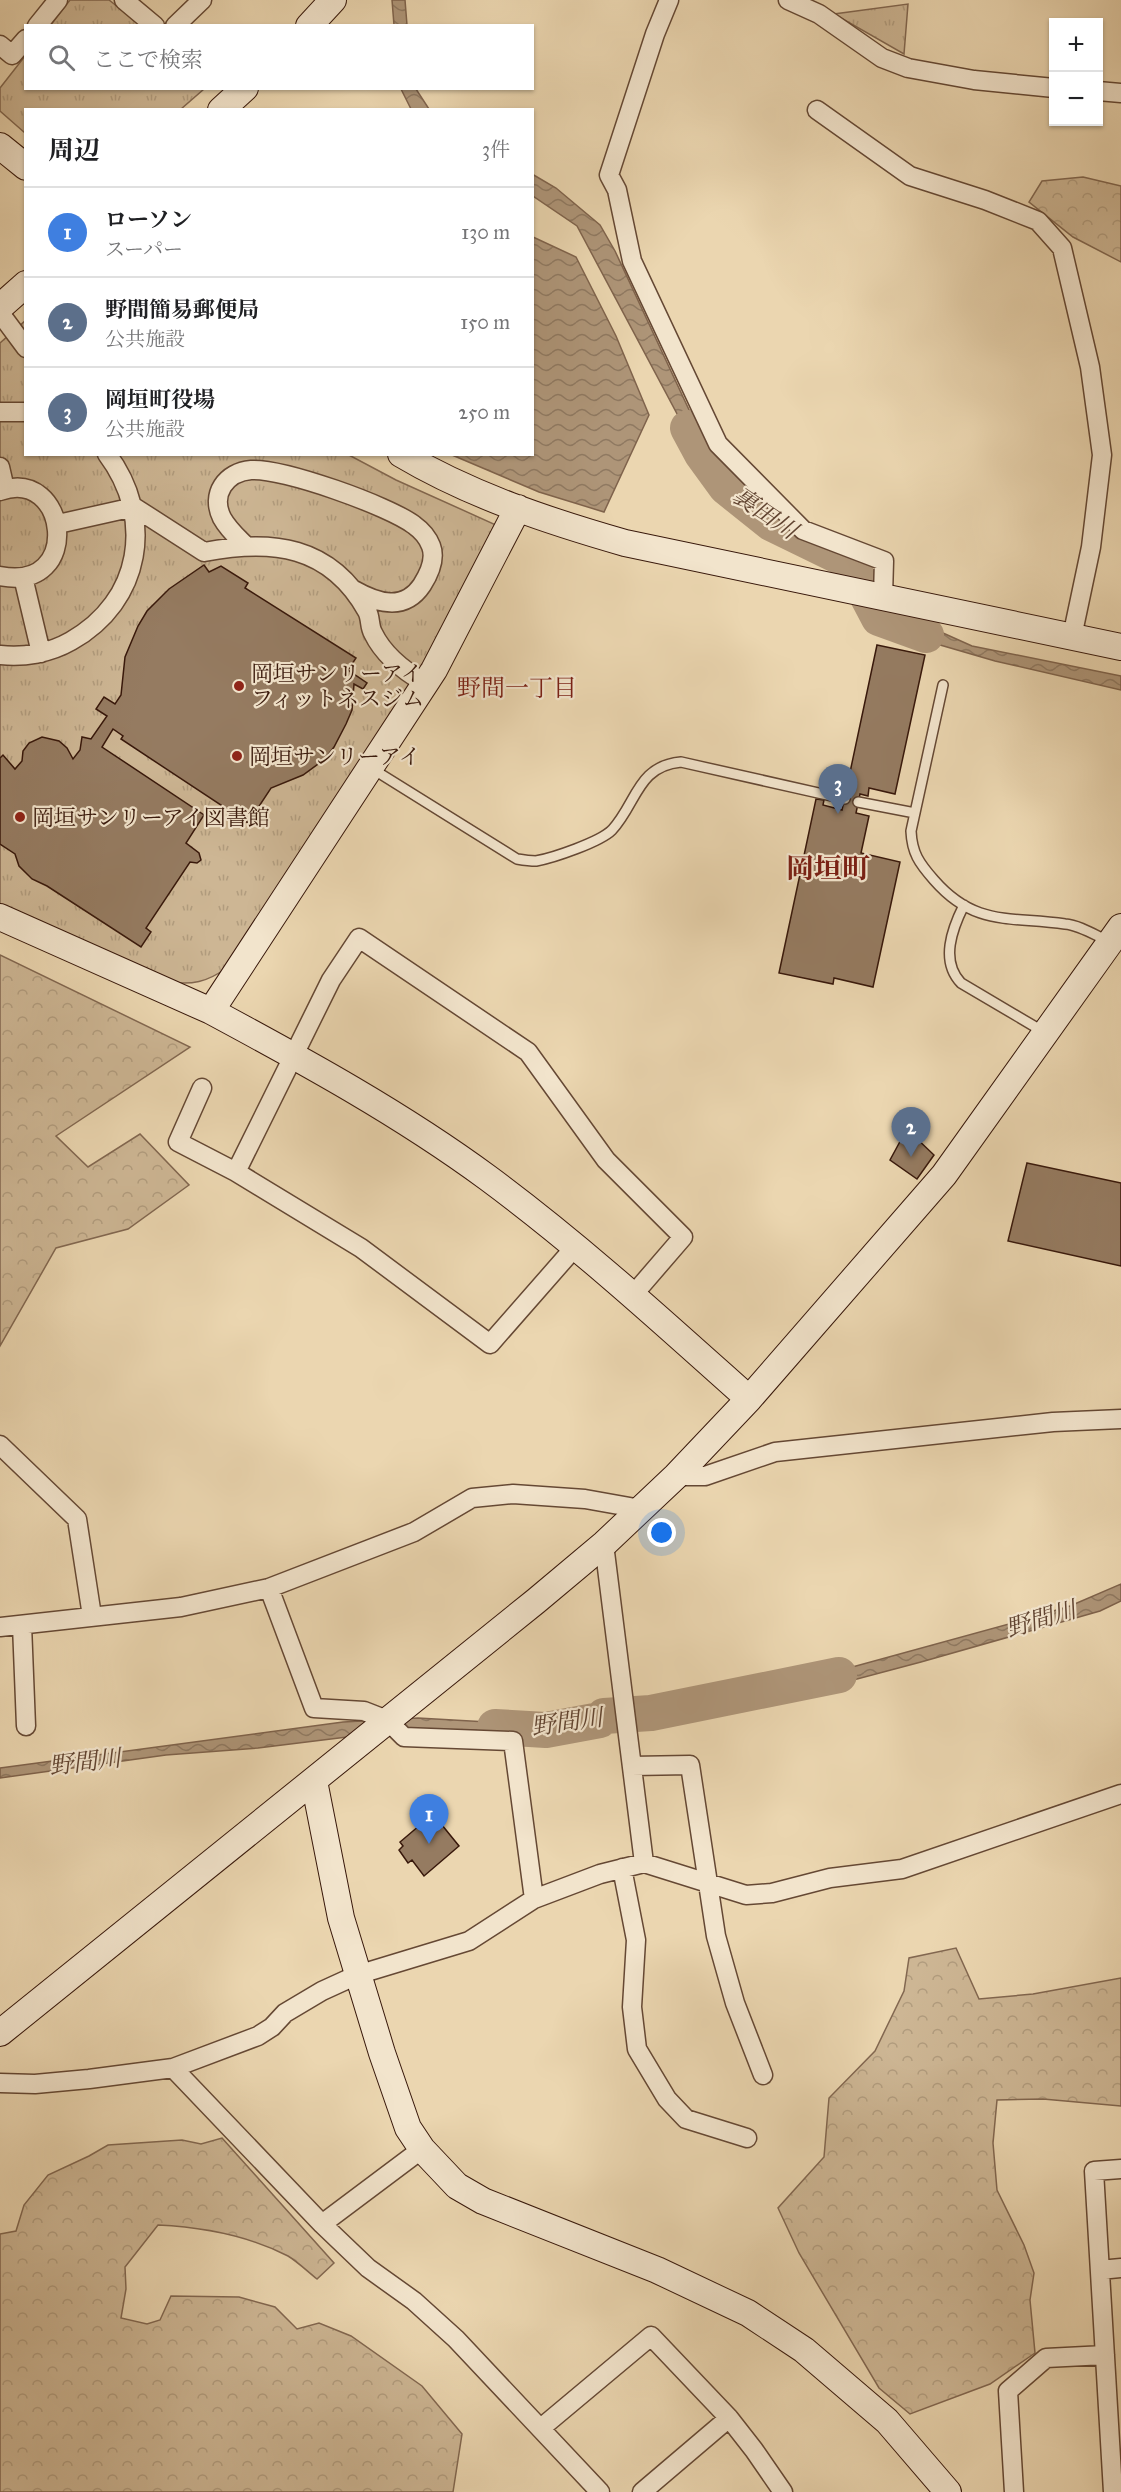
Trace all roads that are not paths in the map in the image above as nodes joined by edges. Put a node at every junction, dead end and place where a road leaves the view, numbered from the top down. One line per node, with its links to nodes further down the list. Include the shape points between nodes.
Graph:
1 (58, 0): 7 (street)
2 (124, 0): 8 (street)
3 (202, 0): 9 (street)
4 (333, 0): 10 (street)
5 (669, 0): 38 (street, via 609,175 617,190 632,261 718,444 803,530 884,561)
6 (788, 0): 13 (street, via 819,14 882,58 908,68)
7 (39, 24)
8 (153, 24)
9 (177, 24)
10 (311, 24)
11 (24, 41): 12 (street, via 12,55)
12 (0, 45)
13 (1049, 88)
14 (243, 90): 17 (street)
15 (1103, 91): 16 (street)
16 (1121, 93)
17 (223, 108)
18 (817, 110): 39 (street, via 910,176 1038,221 1062,248 1090,367 1102,454 1091,547)
19 (0, 146): 20 (street)
20 (24, 165)
21 (24, 286): 22 (street)
22 (0, 307)
23 (0, 313): 24 (street)
24 (24, 345)
25 (0, 412): 26 (street)
26 (24, 412)
27 (108, 456): 31 (street, via 127,486)
28 (405, 456): 32 (street)
29 (0, 467): 30 (street)
30 (2, 490): 33 (street, via 17,488 39,496 55,513)
31 (134, 507): 33 (street); 34 (street, via 204,552); 41 (street, via 135,554 117,599 84,634)
32 (518, 508): 38 (street, via 625,543); 43 (street)
33 (58, 524): 36 (street, via 59,539 47,564)
34 (246, 545): 37 (street, via 309,554 328,565); 37 (street, via 220,515 218,497 225,480 253,470 343,493 414,525 424,534 432,548 432,563 420,589 409,598 387,604)
35 (0, 576): 36 (street)
36 (22, 577): 41 (street)
37 (349, 587): 43 (street, via 369,614 372,632 395,663)
38 (883, 596): 39 (street)
39 (1072, 637): 40 (street)
40 (1121, 647)
41 (41, 653): 42 (street)
42 (0, 655)
43 (425, 683): 45 (street)
44 (943, 685): 48 (lane)
45 (372, 768): 46 (lane, via 517,859 535,861 594,843 612,830 640,786 664,763 681,762); 52 (street)
46 (845, 799)
47 (858, 802): 48 (lane)
48 (915, 813): 49 (lane, via 912,848 922,867 947,895)
49 (964, 905): 51 (lane, via 981,914 1068,924); 53 (lane, via 949,950 952,973 961,983)
50 (0, 917): 52 (street)
51 (1116, 935): 53 (street)
52 (211, 1011): 54 (street)
53 (1046, 1034): 59 (street, via 944,1175)
54 (294, 1055): 56 (street); 57 (street, via 382,1106 487,1178); 58 (street, via 331,980 359,938 528,1053 606,1160 683,1237)
55 (202, 1088): 56 (street, via 178,1142)
56 (236, 1172): 57 (street, via 362,1248 490,1344)
57 (575, 1247): 58 (street)
58 (633, 1295): 59 (street)
59 (749, 1399): 62 (street)
60 (1121, 1419): 62 (street, via 1053,1422 775,1452 705,1476)
61 (0, 1445): 66 (street, via 76,1520)
62 (676, 1476): 63 (street)
63 (641, 1509): 64 (street); 65 (street, via 574,1498 513,1494 472,1498 414,1532)
64 (604, 1544): 69 (street); 71 (street)
65 (269, 1588): 66 (street, via 181,1607); 69 (street, via 314,1708 364,1711)
66 (92, 1616): 67 (street)
67 (22, 1625): 68 (street); 70 (street)
68 (0, 1627)
69 (387, 1720): 72 (street); 77 (street, via 404,1737 513,1741)
70 (26, 1726)
71 (632, 1766): 74 (street); 76 (street, via 690,1765)
72 (314, 1781): 78 (street, via 341,1918); 79 (street)
73 (1121, 1794): 76 (street, via 903,1869 830,1878 772,1893 746,1895)
74 (644, 1863): 75 (street); 76 (street)
75 (622, 1868): 77 (street); 83 (street, via 636,1940 632,2007 637,2049 667,2099 686,2119)
76 (710, 1885): 81 (street, via 716,1936)
77 (534, 1899): 78 (street, via 469,1941)
78 (357, 1975): 80 (street, via 285,2013 258,2036); 84 (street, via 396,2096)
79 (0, 2033)
80 (173, 2068): 82 (street, via 35,2084); 86 (street)
81 (763, 2076)
82 (0, 2083)
83 (747, 2138)
84 (422, 2149): 86 (street); 95 (street, via 456,2186 483,2201 657,2270 748,2313 804,2350 887,2421)
85 (1121, 2169): 88 (street, via 1094,2171)
86 (321, 2223): 91 (street, via 368,2268 414,2301 456,2339)
87 (1121, 2268): 88 (street)
88 (1100, 2270): 89 (street)
89 (1105, 2355): 96 (street, via 1046,2358 1008,2391); 97 (street)
90 (729, 2418): 91 (street, via 651,2336); 93 (street); 94 (street)
91 (541, 2428): 92 (street)
92 (600, 2492)
93 (642, 2492)
94 (783, 2492)
95 (948, 2492)
96 (1014, 2492)
97 (1113, 2492)

